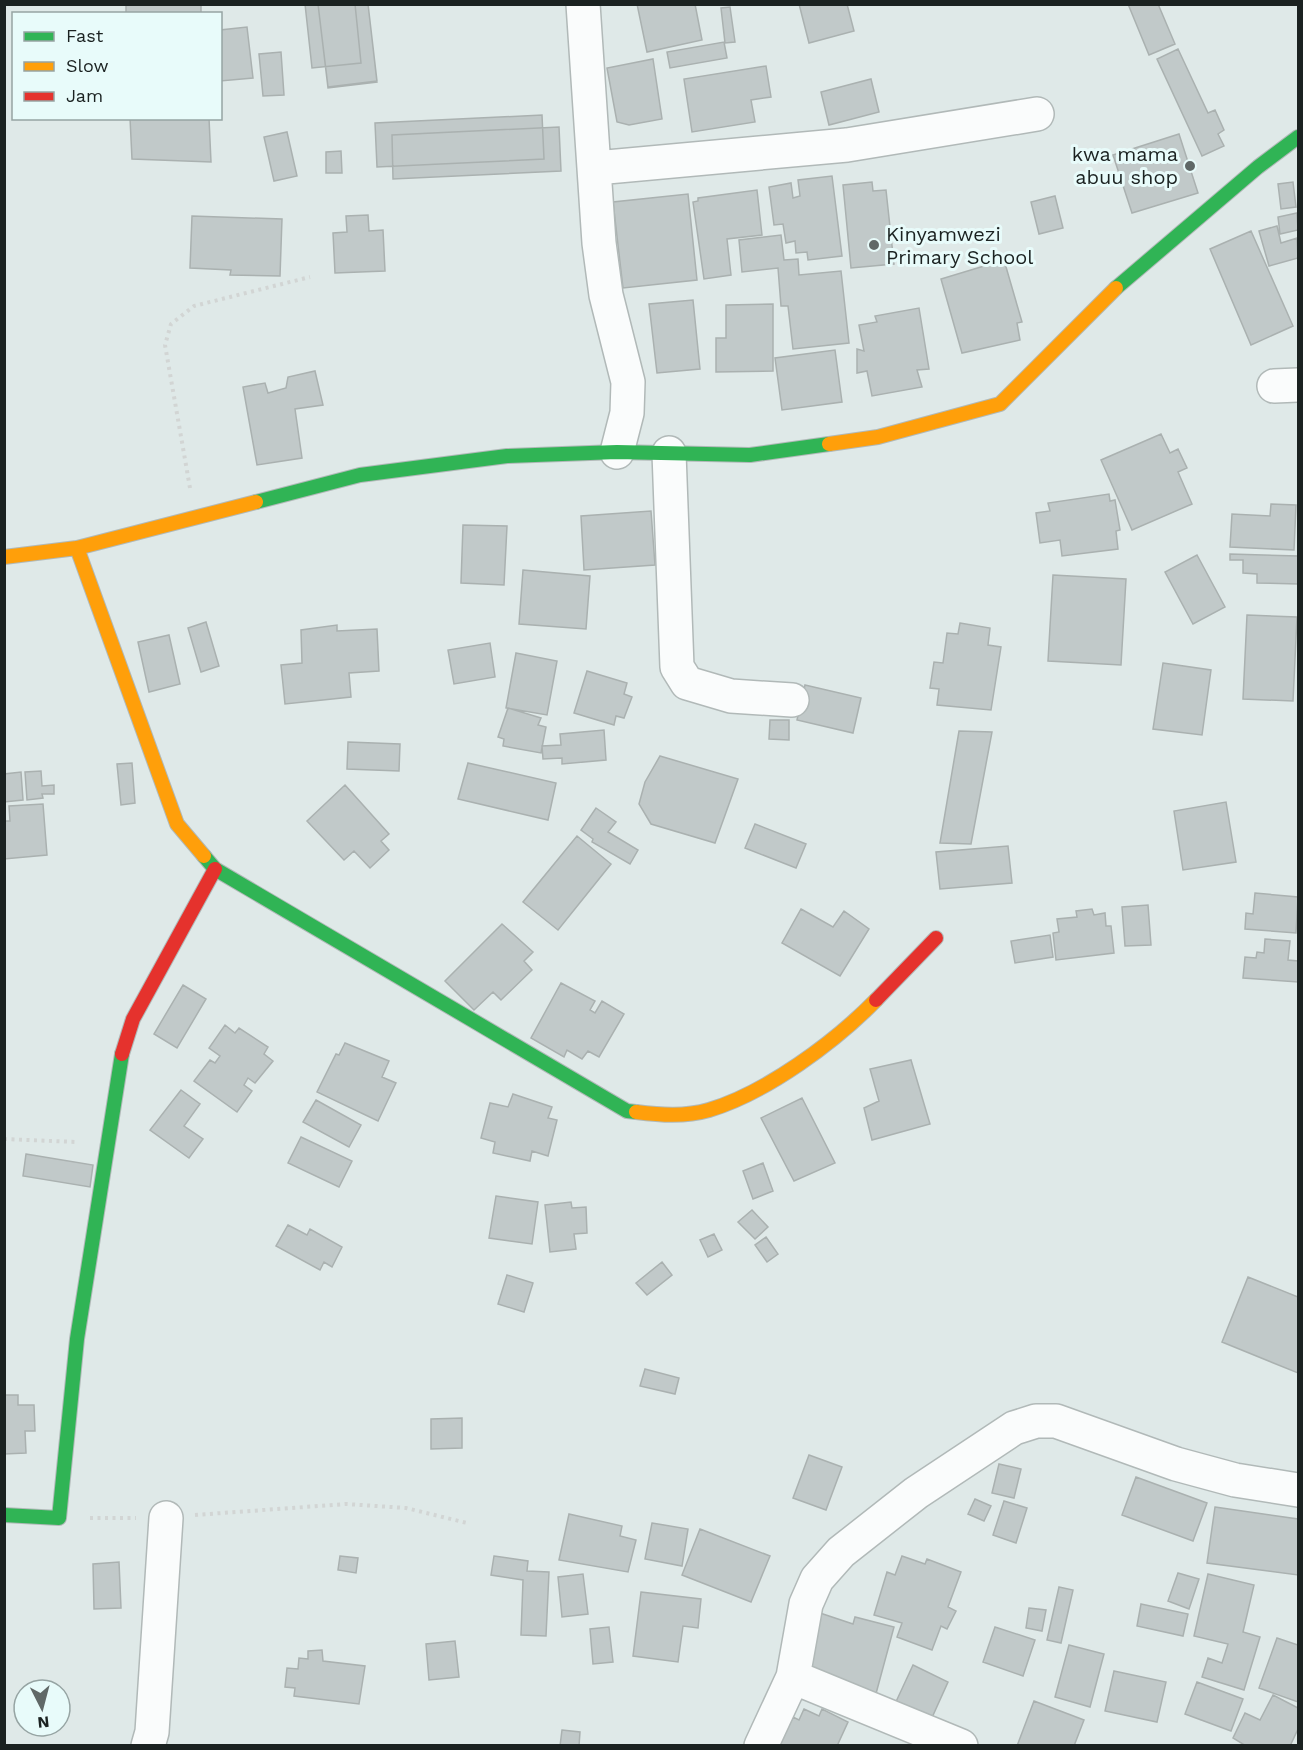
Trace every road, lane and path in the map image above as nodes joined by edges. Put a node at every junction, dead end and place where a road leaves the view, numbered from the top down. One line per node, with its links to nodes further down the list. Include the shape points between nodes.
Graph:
1 (583, 4): 4 (street)
2 (1037, 114): 4 (street, via 847,145)
3 (1299, 137): 7 (street, via 1258,166 1119,285 1000,404 867,438 750,455)
4 (596, 168): 6 (street, via 598,243 606,295 628,382 627,413)
5 (310, 277): 8 (path, via 194,306 171,324 165,345)
6 (617, 452): 7 (street); 8 (street, via 507,456 360,475)
7 (669, 453): 11 (street, via 677,667 687,682 731,696)
8 (196, 518): 9 (street)
9 (77, 548): 10 (street); 12 (street, via 177,824)
10 (4, 556)
11 (792, 700)
12 (214, 869): 13 (street, via 627,1111 668,1116 709,1110 778,1079 854,1022); 15 (street, via 133,1018 118,1067)
13 (936, 938)
14 (4, 1139): 15 (path)
15 (107, 1144): 18 (street, via 77,1339)
16 (1299, 1490): 21 (street, via 1235,1480 1176,1464 1056,1421 1036,1421 1014,1428 916,1493 835,1558 817,1579 806,1604)
17 (4, 1515): 18 (street)
18 (59, 1518): 19 (path)
19 (166, 1518): 20 (path, via 346,1504 406,1508); 22 (street)
20 (467, 1523)
21 (793, 1677): 23 (street); 24 (street)
22 (148, 1746)
23 (760, 1746)
24 (961, 1746)

